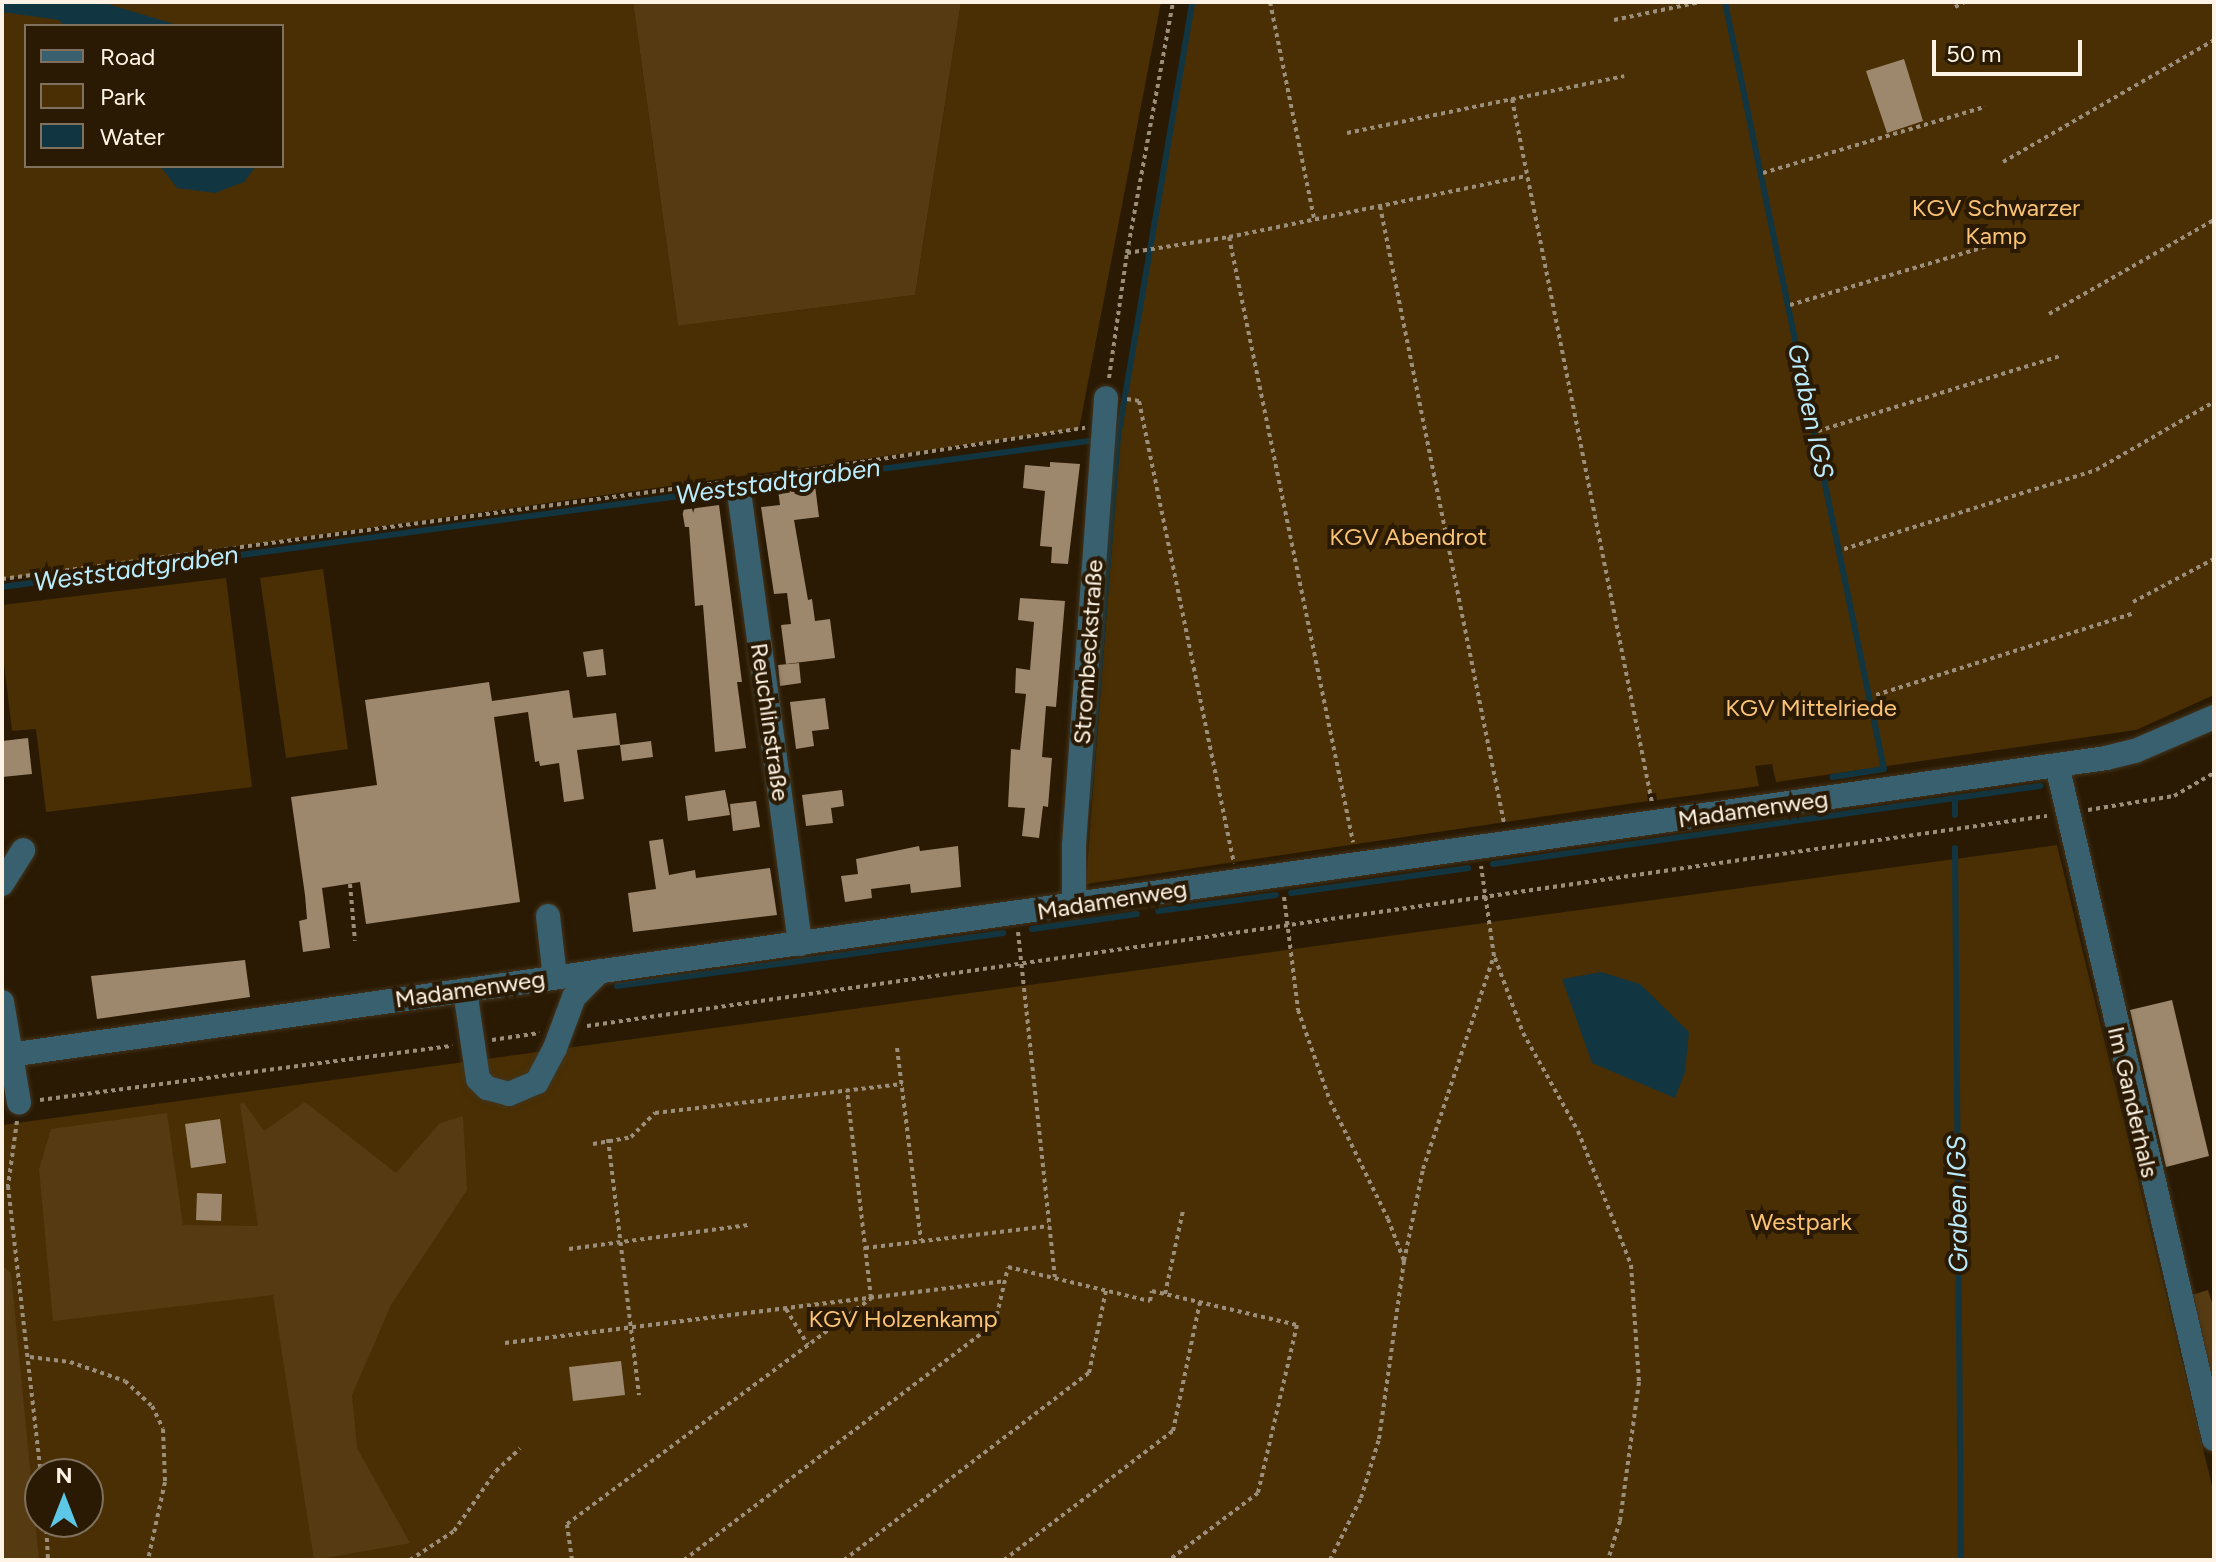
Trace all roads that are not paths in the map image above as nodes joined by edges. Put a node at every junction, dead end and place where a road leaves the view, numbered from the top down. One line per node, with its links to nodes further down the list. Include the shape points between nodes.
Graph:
1 (1115, 398): 7 (street, Strombeckstraße, via 1104,425)
2 (740, 499): 9 (street, Reuchlinstraße)
3 (2214, 717): 4 (street, Madamenweg, via 2135,751)
4 (2057, 765): 7 (street, Madamenweg); 16 (street, Im Ganderhals)
5 (23, 850): 6 (street)
6 (2, 884)
7 (1074, 906): 9 (street, Madamenweg)
8 (548, 916): 11 (street)
9 (800, 944): 10 (street, Madamenweg)
10 (600, 971): 11 (street, Madamenweg); 12 (street, via 574,997 537,1082 525,1090 496,1092 478,1079)
11 (555, 977): 12 (street, Madamenweg)
12 (465, 990): 14 (street, Madamenweg)
13 (2, 1002): 14 (street)
14 (5, 1055): 15 (street)
15 (19, 1103)
16 (2214, 1439)

